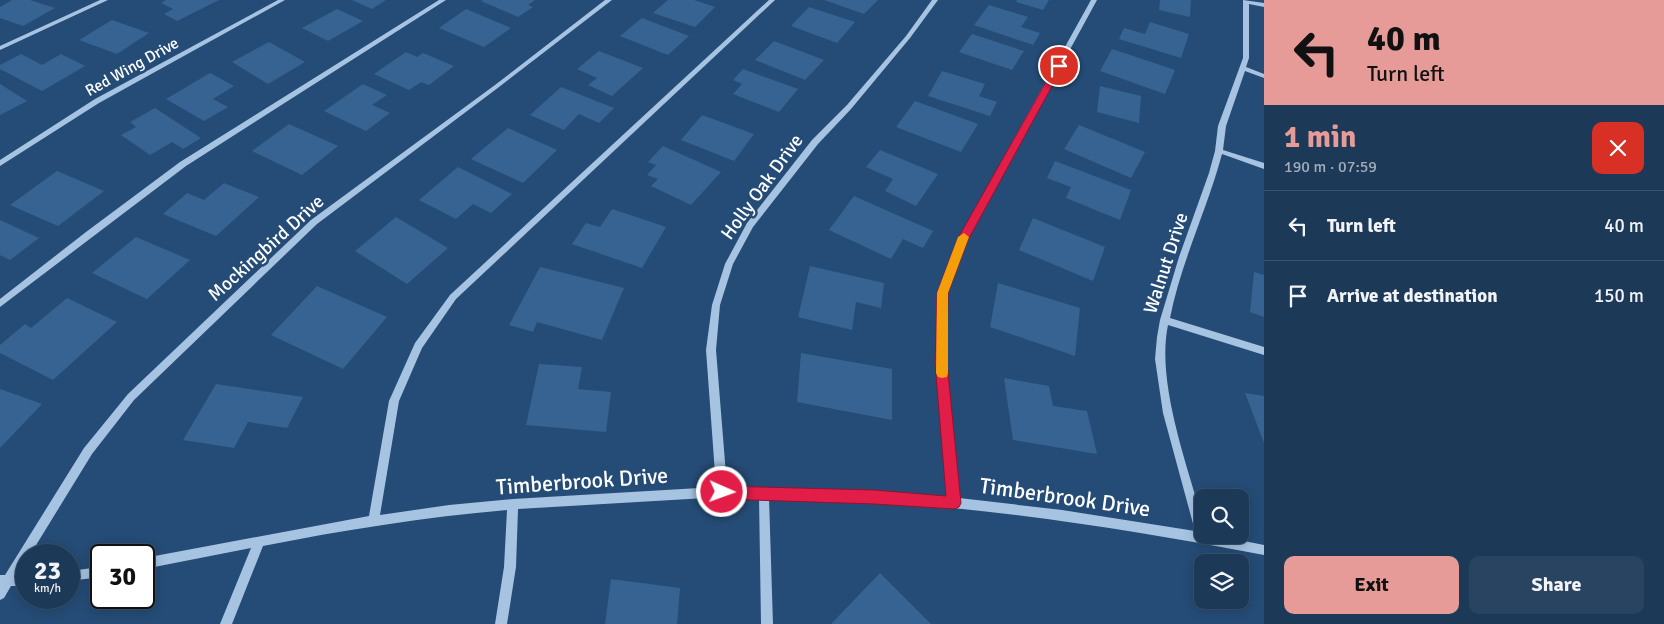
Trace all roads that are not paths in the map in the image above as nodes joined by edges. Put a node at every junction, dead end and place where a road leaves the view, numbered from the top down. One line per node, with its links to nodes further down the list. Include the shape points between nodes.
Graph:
1 (105, 0): 10 (lane)
2 (282, 0): 14 (street, Red Wing Drive, via 97,101)
3 (442, 0): 16 (street, via 183,164)
4 (609, 0): 30 (street, Mockingbird Drive, via 314,222 131,397 88,451)
5 (772, 0): 24 (street, via 453,297 418,346 394,400)
6 (935, 0): 19 (street, Holly Oak Drive, via 908,37 815,142 750,225 729,264 716,305 711,350)
7 (1094, 0): 21 (lane, via 962,240 943,293 941,363)
8 (1246, 1): 9 (street); 11 (street, Walnut Drive, via 1246,58)
9 (1264, 5)
10 (0, 48)
11 (1243, 68): 12 (lane); 13 (street, Walnut Drive, via 1222,126)
12 (1264, 76)
13 (1219, 152): 15 (street); 17 (street, Walnut Drive)
14 (0, 163)
15 (1264, 166)
16 (0, 304)
17 (1164, 320): 18 (street); 23 (street, Walnut Drive, via 1160,359 1162,386)
18 (1264, 351)
19 (722, 492): 20 (street, Timberbrook Drive); 22 (street, Timberbrook Drive)
20 (764, 493): 21 (street, Timberbrook Drive); 34 (street)
21 (954, 503): 25 (street, Timberbrook Drive, via 1014,508)
22 (513, 504): 24 (street, Timberbrook Drive); 33 (street, via 510,567)
23 (1194, 508)
24 (372, 522): 26 (street, Timberbrook Drive)
25 (1194, 536)
26 (258, 542): 29 (street, Timberbrook Drive); 32 (street)
27 (1235, 544): 28 (street, Timberbrook Drive)
28 (1264, 550)
29 (155, 562)
30 (4, 581): 31 (street, Mockingbird Drive)
31 (0, 594)
32 (226, 624)
33 (501, 624)
34 (767, 624)

